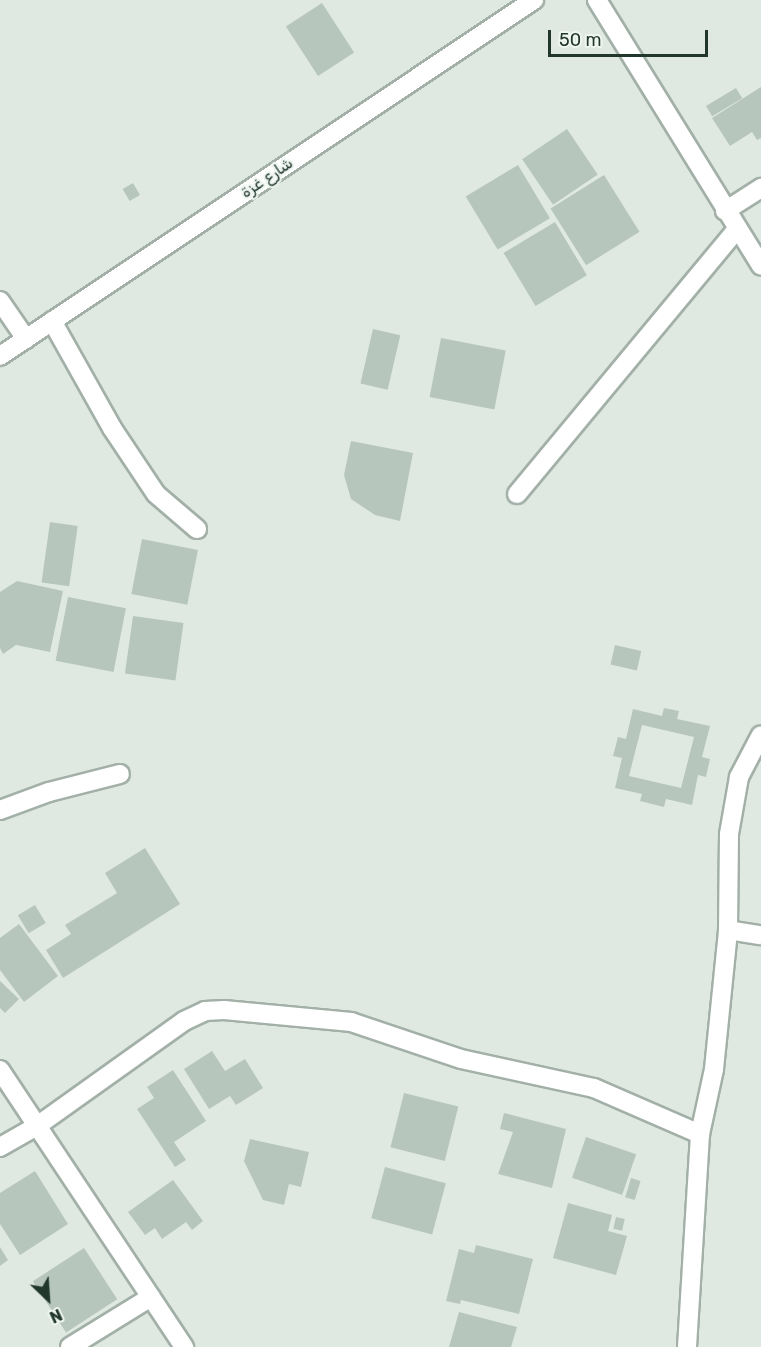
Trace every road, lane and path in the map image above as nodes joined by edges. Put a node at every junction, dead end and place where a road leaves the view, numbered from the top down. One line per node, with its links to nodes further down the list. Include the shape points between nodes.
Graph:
1 (534, 0): 8 (street, شارع غزة)
2 (597, 0): 4 (street)
3 (761, 188): 4 (street)
4 (725, 211): 5 (street)
5 (737, 229): 6 (street); 11 (street)
6 (761, 266)
7 (0, 301): 9 (street)
8 (52, 321): 9 (street, شارع غزة); 12 (street, via 112,428 156,494)
9 (26, 339): 10 (street, شارع غزة)
10 (0, 356)
11 (517, 494)
12 (197, 529)
13 (761, 735): 16 (street, via 739,777 729,834)
14 (120, 774): 15 (street, via 49,792)
15 (0, 810)
16 (728, 930): 17 (street); 20 (street, via 714,1069)
17 (761, 935)
18 (0, 1070): 19 (street)
19 (37, 1126): 20 (street, via 184,1021 205,1011 224,1010 351,1022 461,1059 594,1088); 21 (street); 22 (street)
20 (700, 1134): 25 (street)
21 (0, 1147)
22 (151, 1297): 23 (street); 24 (street)
23 (70, 1347)
24 (184, 1347)
25 (687, 1347)

